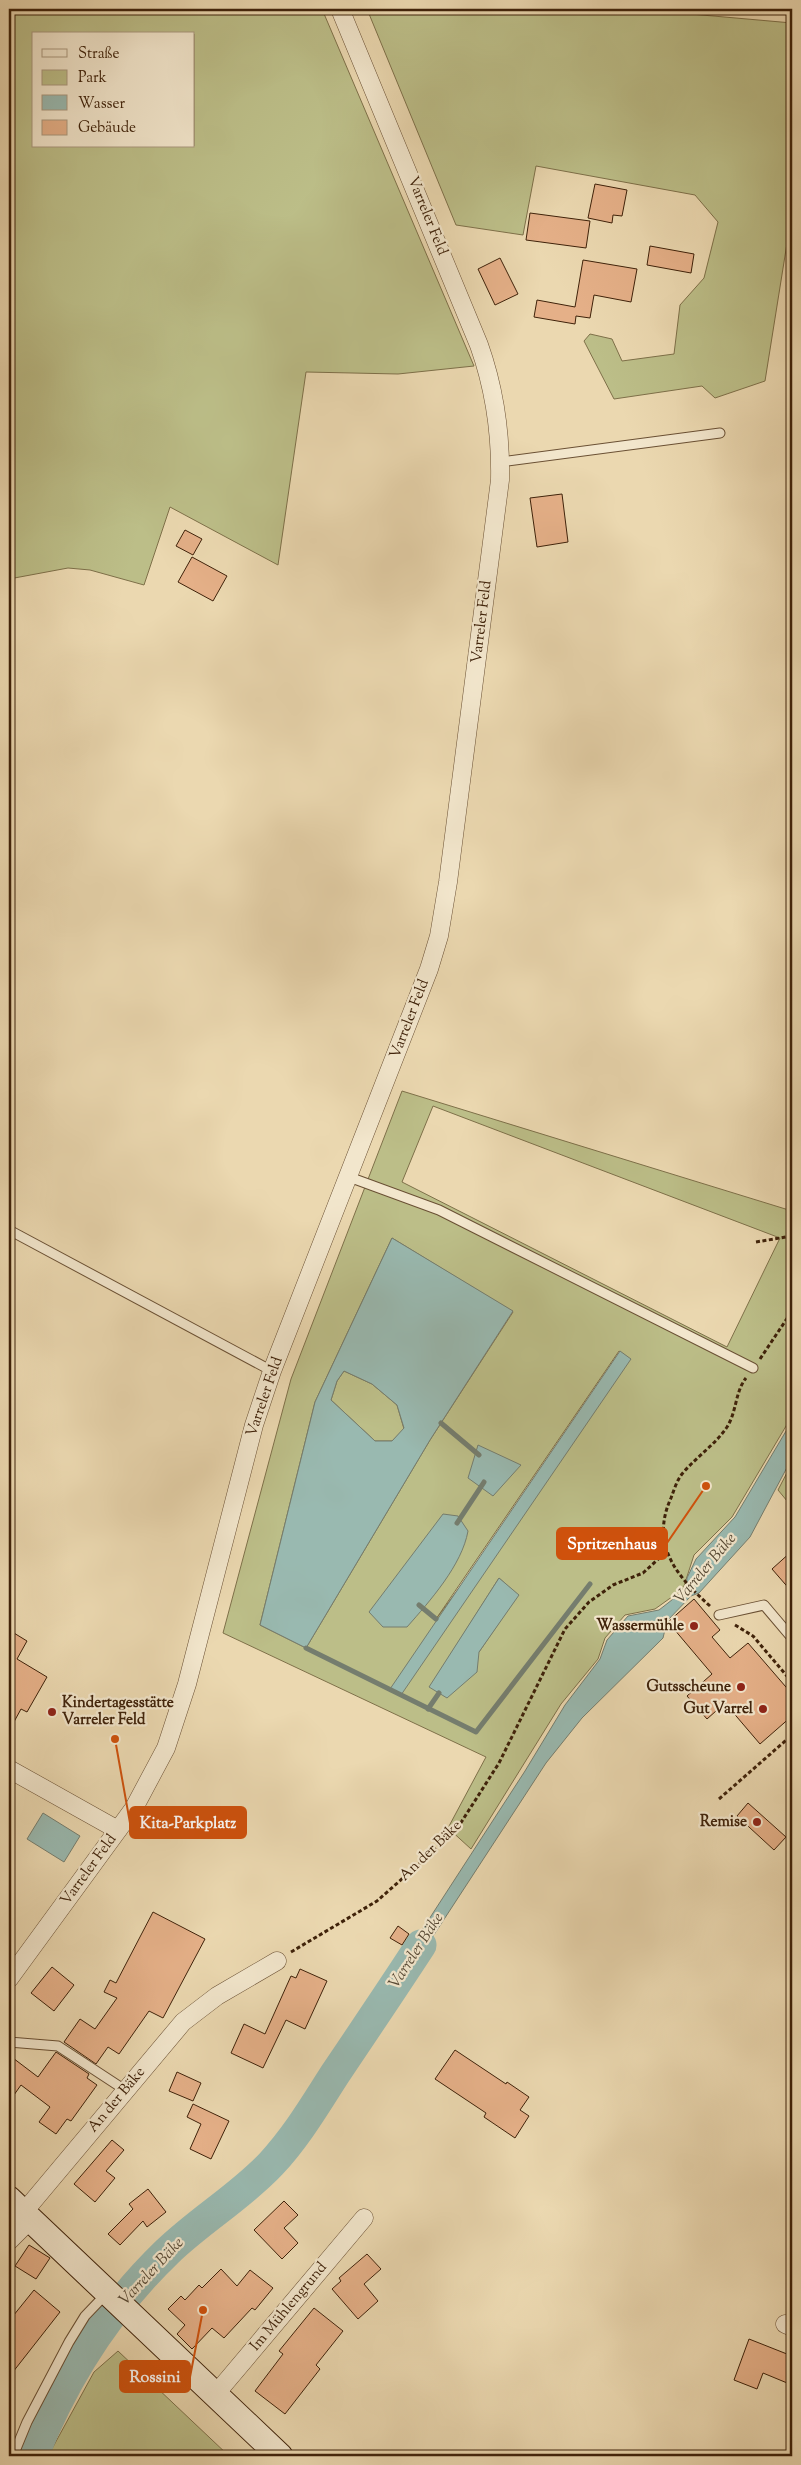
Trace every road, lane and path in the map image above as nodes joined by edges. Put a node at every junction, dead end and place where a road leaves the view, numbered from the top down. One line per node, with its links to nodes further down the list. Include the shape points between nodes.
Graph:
1 (340, 9): 3 (street, Varreler Feld, via 479,345 496,403)
2 (720, 433): 3 (lane)
3 (500, 462): 4 (street, Varreler Feld, via 471,712 439,936 418,1000)
4 (349, 1176): 9 (lane, via 439,1210); 10 (street, Varreler Feld)
5 (9, 1230): 10 (lane)
6 (792, 1236): 7 (path)
7 (756, 1242)
8 (792, 1311): 9 (path)
9 (753, 1368)
10 (272, 1371): 19 (street, Varreler Feld, via 252,1433 187,1684 166,1748 134,1808)
11 (740, 1384): 12 (path, via 727,1426 680,1475 662,1524)
12 (666, 1552): 13 (path, via 683,1580); 20 (path, An der Bäke, via 643,1573 613,1585 589,1602 565,1630 499,1763 455,1832 377,1901)
13 (719, 1615): 14 (lane, via 764,1605); 15 (path, via 753,1636)
14 (792, 1638)
15 (792, 1682)
16 (792, 1735): 18 (path)
17 (9, 1769): 19 (street)
18 (719, 1798)
19 (118, 1830): 21 (street, Varreler Feld)
20 (277, 1961): 23 (street, An der Bäke, via 217,1996 183,2022)
21 (9, 1978)
22 (9, 2042): 23 (lane, via 58,2046)
23 (125, 2090): 24 (street, An der Bäke)
24 (16, 2206): 26 (street, An der Bäke, via 22,2228); 27 (main road)
25 (364, 2218): 28 (street, Im Mühlengrund)
26 (9, 2241)
27 (110, 2289): 28 (main road, via 130,2316); 29 (lane, via 85,2316 69,2342 26,2422)
28 (214, 2396): 30 (main road)
29 (13, 2456)
30 (280, 2456)

